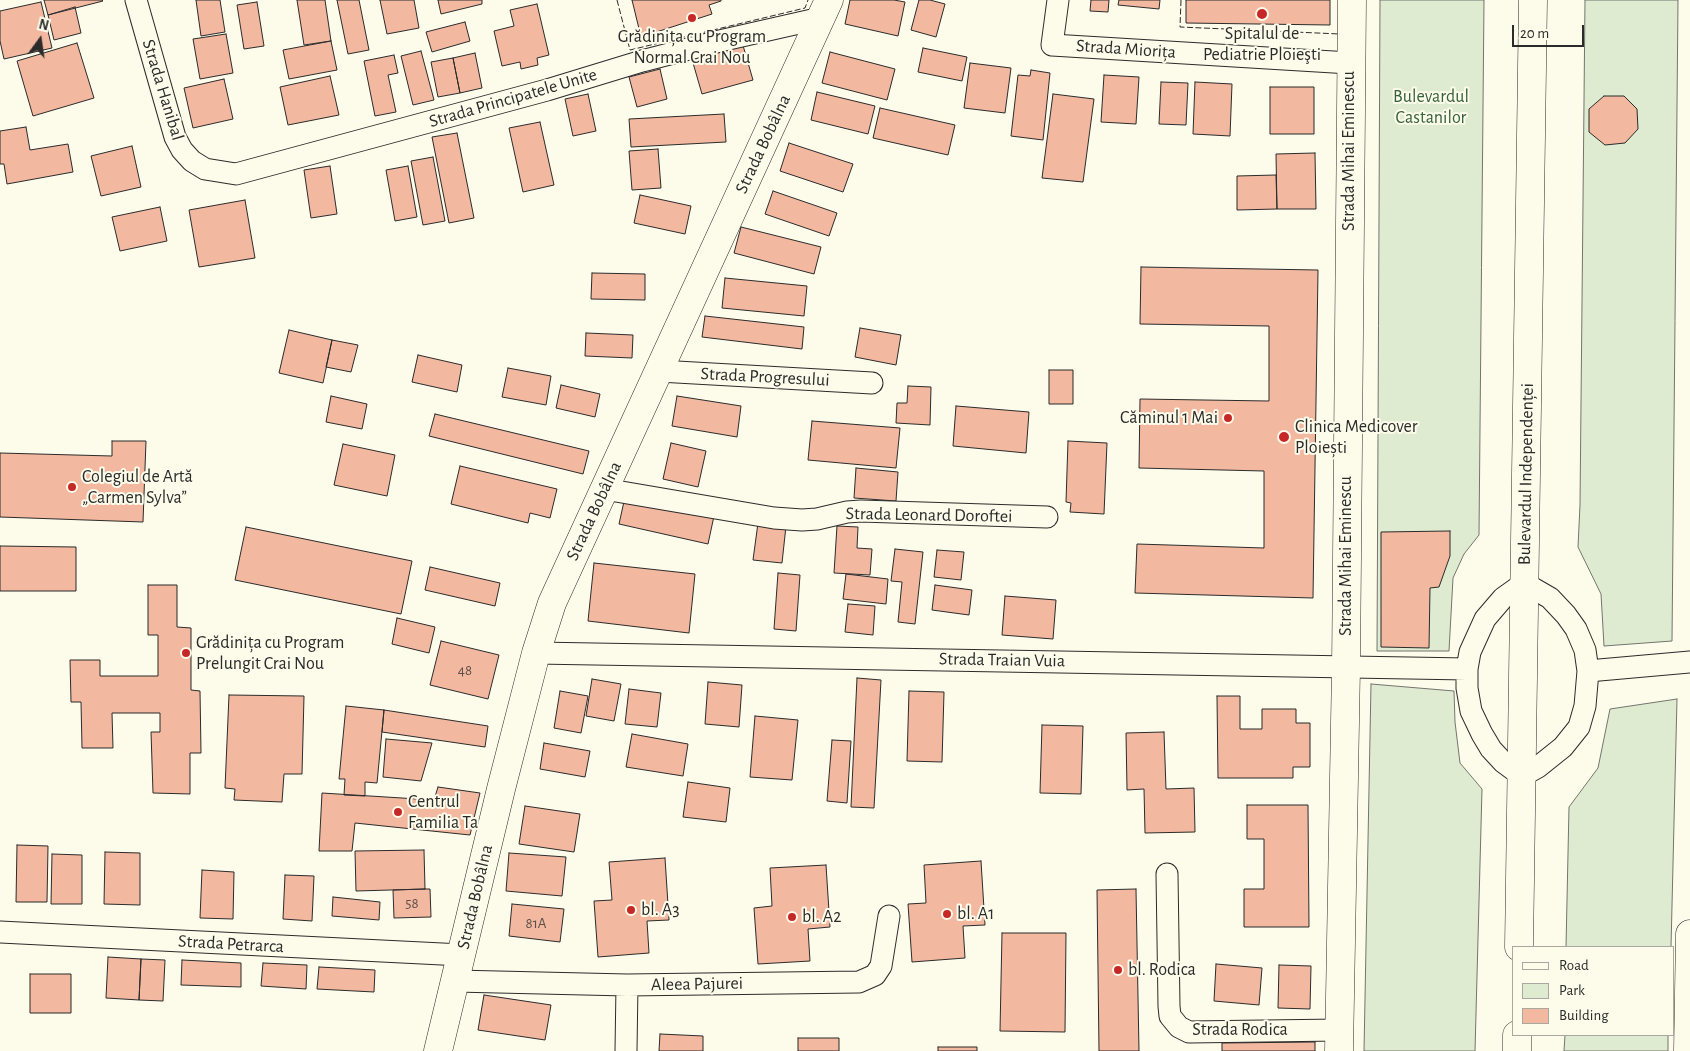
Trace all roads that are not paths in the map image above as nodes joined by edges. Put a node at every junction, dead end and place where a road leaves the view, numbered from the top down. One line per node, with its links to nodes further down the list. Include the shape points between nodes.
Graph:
1 (136, 0): 7 (street, Strada Hanibal, via 175,137 192,161)
2 (1058, 0): 6 (street, Strada Miorița, via 1052,45)
3 (1352, 0): 6 (main road, Strada Mihai Eminescu)
4 (1533, 0): 12 (main road, Bulevardul Independenței)
5 (825, 9): 7 (street, Strada Principatele Unite, via 547,90 236,174); 8 (main road, Strada Bobâlna)
6 (1350, 63): 15 (main road, Strada Mihai Eminescu)
7 (205, 169)
8 (658, 371): 9 (street, Strada Progresului); 10 (main road, Strada Bobâlna)
9 (872, 383)
10 (604, 489): 11 (street, Strada Leonard Doroftei, via 802,520 861,511); 13 (main road, Strada Bobâlna, via 552,603)
11 (1047, 517)
12 (1524, 583): 16 (street, via 1503,598 1485,619 1470,652); 17 (street, via 1550,598 1566,614 1585,650); 18 (main road, Bulevardul Independenței)
13 (536, 653): 15 (street, Strada Traian Vuia); 24 (main road, Strada Bobâlna)
14 (1690, 662): 17 (street)
15 (1346, 668): 16 (street, Strada Traian Vuia); 28 (main road, Strada Mihai Eminescu)
16 (1467, 669): 18 (street, via 1471,711 1482,734 1503,762)
17 (1588, 671): 18 (street, via 1586,706 1579,726 1563,747)
18 (1522, 776): 23 (main road, Bulevardul Independenței)
19 (1167, 874): 28 (street, Strada Rodica, via 1169,1006 1170,1016 1179,1027 1189,1032)
20 (889, 916): 25 (street, Aleea Pajurei, via 881,966 875,975 860,982)
21 (0, 932): 24 (street, Strada Petrarca)
22 (1690, 934): 26 (main road)
23 (1519, 946)
24 (458, 968): 25 (street, Aleea Pajurei); 29 (main road, Strada Bobâlna)
25 (627, 985): 30 (street)
26 (1689, 996): 32 (main road)
27 (1518, 1036): 31 (main road)
28 (1339, 1041)
29 (438, 1051)
30 (626, 1051)
31 (1517, 1051)
32 (1688, 1051)

